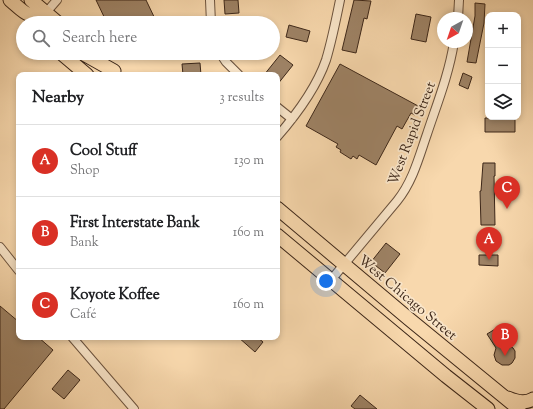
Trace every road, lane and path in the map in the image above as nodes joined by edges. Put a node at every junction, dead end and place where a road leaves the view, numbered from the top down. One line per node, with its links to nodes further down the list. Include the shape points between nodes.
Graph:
1 (1, 0): 10 (main road)
2 (10, 0): 9 (main road, via 31,16)
3 (31, 0): 9 (main road)
4 (57, 0): 9 (street)
5 (210, 0): 13 (street)
6 (340, 0): 24 (street, via 325,61 314,86)
7 (459, 0): 8 (street)
8 (458, 12)
9 (46, 13): 11 (street); 12 (main road)
10 (18, 16)
11 (43, 16)
12 (50, 16)
13 (211, 16)
14 (453, 48): 32 (street, West Rapid Street, via 442,92 407,187)
15 (70, 60): 19 (main road)
16 (94, 60): 20 (main road)
17 (101, 60): 21 (main road)
18 (225, 60): 22 (street)
19 (84, 72)
20 (115, 72)
21 (116, 72)
22 (235, 72)
23 (280, 109): 24 (street)
24 (292, 119): 25 (street)
25 (280, 133)
26 (280, 211): 28 (main road, West Chicago Street)
27 (280, 218): 28 (main road)
28 (296, 224): 32 (main road, West Chicago Street)
29 (280, 233): 32 (main road, via 324,266 332,269)
30 (280, 238): 34 (main road)
31 (0, 247): 33 (street)
32 (344, 264): 34 (street, West Rapid Street); 35 (main road, West Chicago Street)
33 (16, 267)
34 (331, 280): 35 (main road, via 348,278 354,281 381,303); 40 (main road)
35 (409, 319): 37 (main road, West Chicago Street)
36 (75, 340): 39 (street)
37 (499, 394): 38 (main road, via 518,402); 41 (main road, West Chicago Street)
38 (533, 399)
39 (134, 409)
40 (488, 409)
41 (519, 409)

